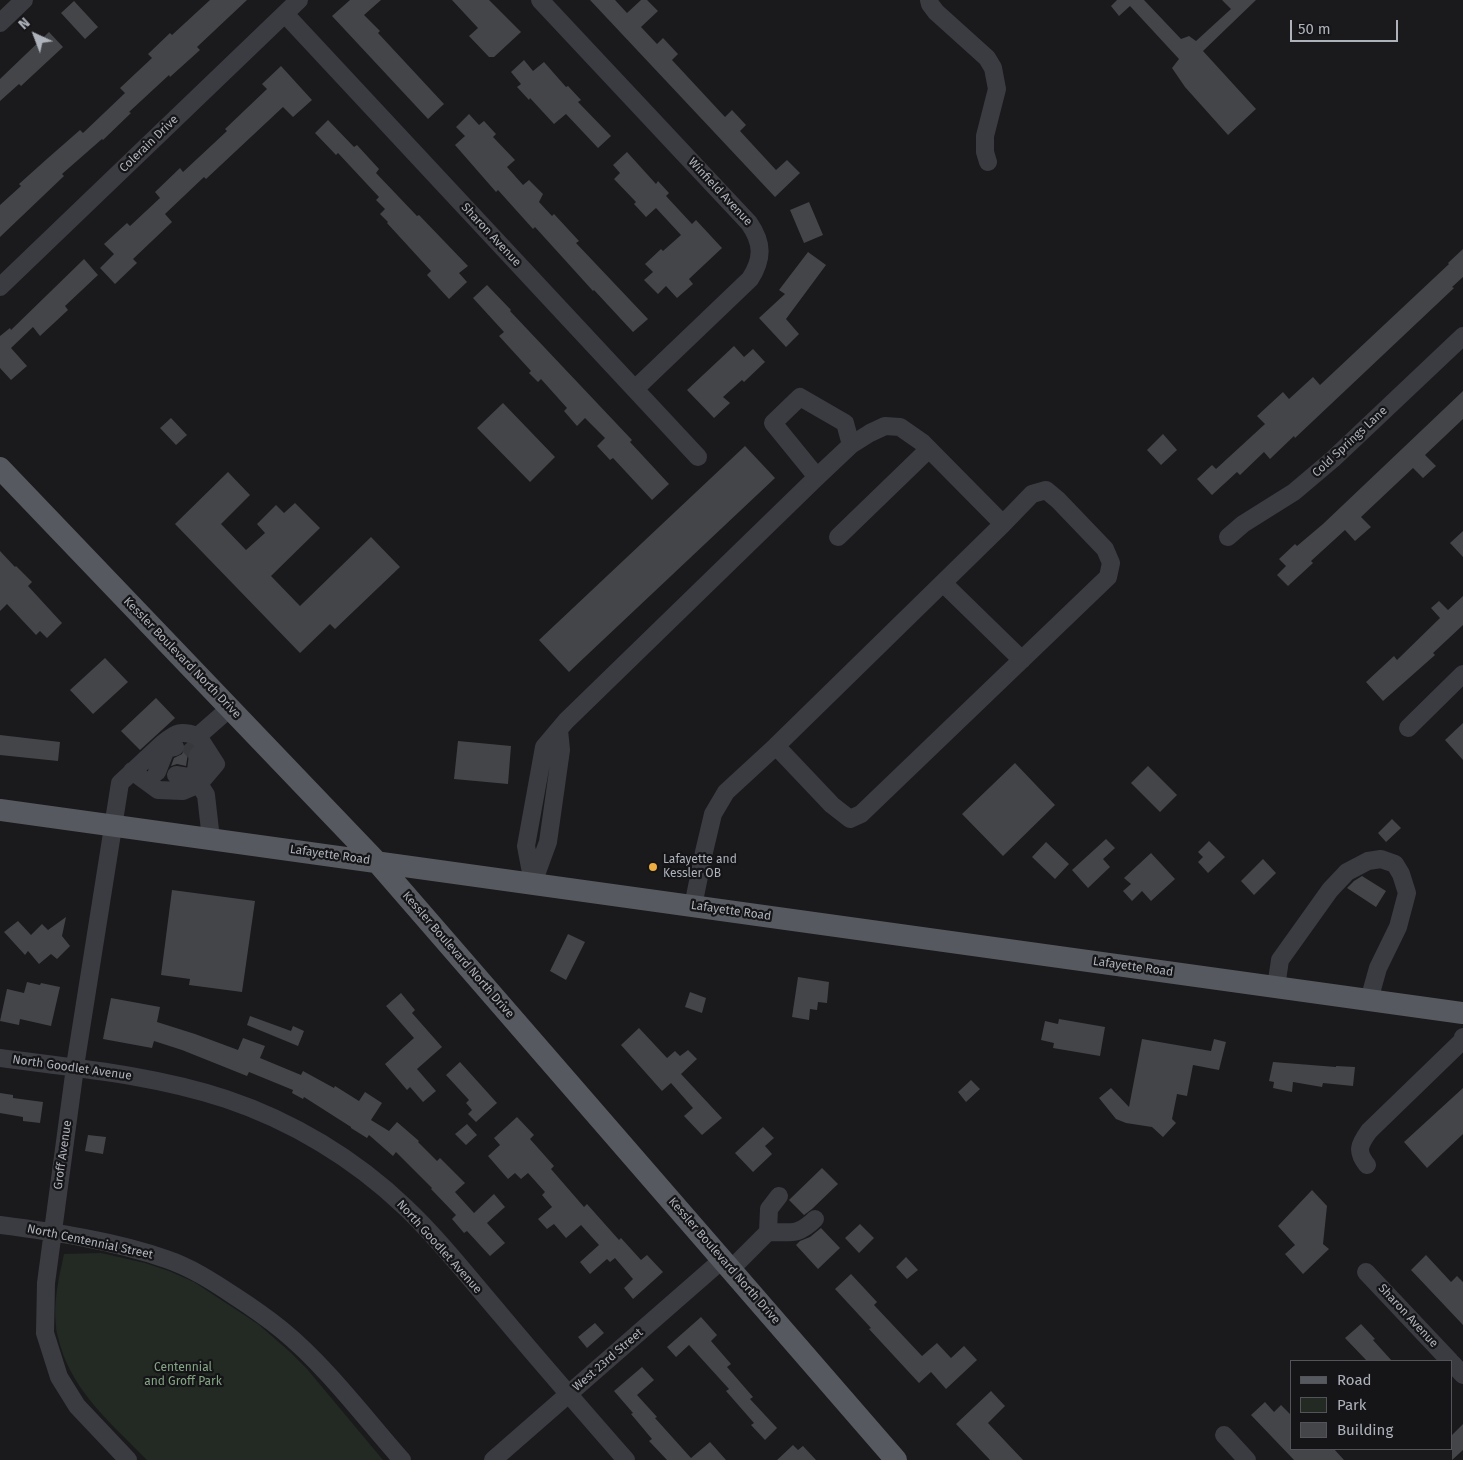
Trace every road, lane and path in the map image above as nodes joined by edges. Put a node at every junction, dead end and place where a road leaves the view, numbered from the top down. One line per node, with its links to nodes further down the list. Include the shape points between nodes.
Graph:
1 (24, 0): 6 (street)
2 (299, 0): 5 (street, Colerain Drive)
3 (540, 0): 10 (street, Winfield Avenue, via 749,223 759,241 759,261 750,279)
4 (929, 0): 7 (street, via 936,12 987,58 993,68 997,89 985,136)
5 (285, 14): 8 (street, Colerain Drive); 10 (street, Sharon Avenue)
6 (0, 23)
7 (988, 162)
8 (0, 287)
9 (1463, 336): 18 (street, Cold Springs Lane, via 1333,459 1294,492 1242,524)
10 (635, 389): 13 (street, Sharon Avenue)
11 (851, 446): 12 (street, via 885,426 900,427); 15 (street); 15 (street, via 845,423 800,397 773,423)
12 (929, 449): 16 (street); 17 (street)
13 (698, 458)
14 (0, 468): 22 (main road, Kessler Boulevard North Drive)
15 (817, 477): 31 (street, via 559,730 561,750 548,842)
16 (1003, 524): 19 (street); 20 (street, via 1032,494 1046,490 1106,548 1111,563 1108,577)
17 (838, 537)
18 (1228, 537)
19 (943, 583): 20 (street); 24 (street)
20 (1022, 660): 24 (street, via 861,814 850,820)
21 (1463, 674): 23 (street)
22 (230, 708): 25 (street, Groff Avenue); 30 (main road, Kessler Boulevard North Drive)
23 (1408, 728)
24 (776, 746): 32 (street, via 726,792 713,814)
25 (180, 761): 26 (street, Groff Avenue); 26 (street, via 183,791 158,790); 29 (street, via 206,795)
26 (132, 771): 28 (street, Groff Avenue, via 120,783)
27 (0, 810): 28 (main road, Lafayette Road)
28 (112, 825): 29 (main road, Lafayette Road); 38 (street, Groff Avenue)
29 (211, 839): 30 (main road, Lafayette Road)
30 (377, 862): 31 (main road, Lafayette Road); 45 (main road, Kessler Boulevard North Drive)
31 (533, 883): 32 (main road, Lafayette Road)
32 (693, 906): 33 (main road, Lafayette Road)
33 (1276, 987): 34 (main road, Lafayette Road); 34 (street, via 1280,960 1330,890 1347,872 1368,861 1381,859 1394,864 1407,893 1398,927 1378,968)
34 (1368, 1000): 35 (main road, Lafayette Road)
35 (1463, 1013)
36 (1463, 1037): 39 (street, via 1369,1131 1359,1151)
37 (0, 1058): 38 (street, North Goodlet Avenue)
38 (75, 1068): 43 (street, Groff Avenue); 50 (street, North Goodlet Avenue, via 215,1095 278,1120 336,1153 384,1188 423,1226)
39 (1367, 1165)
40 (779, 1196): 44 (street, via 768,1209)
41 (815, 1219): 44 (street, via 806,1228 792,1233)
42 (0, 1225): 43 (street, North Centennial Street)
43 (52, 1232): 52 (street, Groff Avenue, via 45,1333 59,1377 77,1406); 53 (street, North Centennial Street, via 167,1259 204,1276 260,1312 316,1361)
44 (768, 1232): 45 (street, West 23rd Street)
45 (726, 1264): 50 (street, West 23rd Street); 56 (main road, Kessler Boulevard North Drive)
46 (1366, 1272): 47 (street, Sharon Avenue)
47 (1449, 1360)
48 (1453, 1364): 49 (street, Sharon Avenue)
49 (1463, 1374)
50 (568, 1394): 54 (street, West 23rd Street); 55 (street, North Goodlet Avenue)
51 (1224, 1435): 57 (street)
52 (128, 1460)
53 (402, 1460)
54 (494, 1460)
55 (626, 1460)
56 (896, 1460)
57 (1247, 1460)

